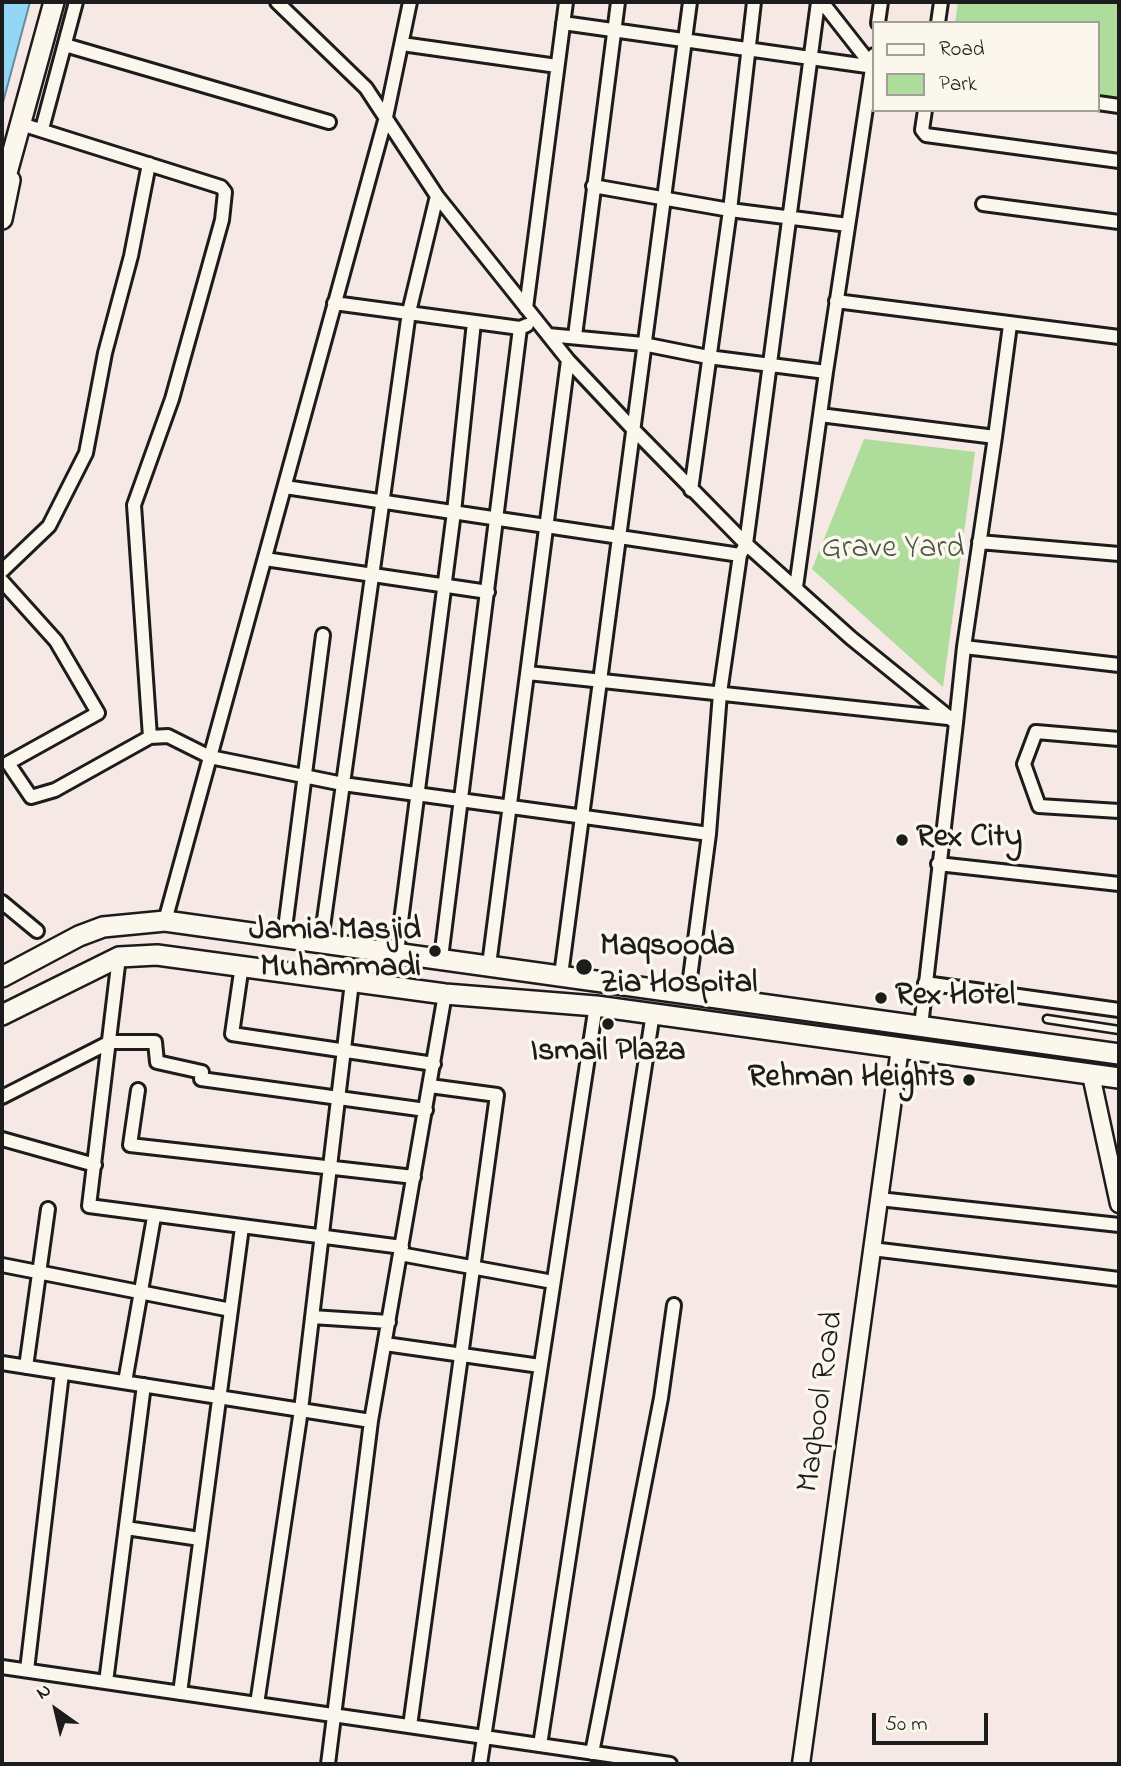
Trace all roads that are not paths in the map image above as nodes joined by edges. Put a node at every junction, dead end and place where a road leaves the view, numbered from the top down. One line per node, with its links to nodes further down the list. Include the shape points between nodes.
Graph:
1 (54, 2): 30 (main road)
2 (76, 2): 18 (street)
3 (277, 2): 28 (street, via 344,64)
4 (410, 2): 17 (street)
5 (566, 2): 14 (street)
6 (618, 2): 15 (street)
7 (690, 2): 16 (street)
8 (754, 2): 19 (street)
9 (820, 2): 20 (street); 21 (street)
10 (881, 2): 12 (street)
11 (941, 2): 13 (street)
12 (878, 21)
13 (938, 21)
14 (564, 23): 15 (street); 23 (street)
15 (614, 30): 16 (street); 34 (street)
16 (684, 40): 19 (street); 37 (street)
17 (401, 44): 23 (street); 28 (street)
18 (65, 45): 29 (street); 31 (street)
19 (750, 51): 20 (street); 39 (street)
20 (811, 58): 22 (street); 40 (street)
21 (872, 61)
22 (872, 63)
23 (557, 66): 47 (street)
24 (872, 75): 43 (street)
25 (1100, 103): 26 (street)
26 (1119, 106)
27 (925, 112): 32 (street, via 922,130 926,135)
28 (386, 117): 36 (street); 45 (street)
29 (329, 122)
30 (21, 124): 31 (street); 35 (main road); 41 (main road)
31 (42, 129): 33 (street)
32 (1119, 161)
33 (149, 164): 73 (street, via 86,453 49,526); 86 (street, via 225,192 222,220 172,399 134,505)
34 (593, 186): 37 (street); 52 (street)
35 (2, 191)
36 (437, 196): 46 (street); 47 (street)
37 (663, 199): 39 (street); 54 (street)
38 (983, 204): 42 (street)
39 (730, 210): 40 (street); 55 (street)
40 (791, 217): 43 (street); 57 (street)
41 (2, 219)
42 (1119, 222)
43 (848, 225): 44 (street)
44 (836, 300): 49 (street); 58 (street)
45 (334, 303): 46 (street); 62 (street)
46 (409, 312): 48 (street); 64 (street)
47 (530, 313): 50 (street); 51 (street)
48 (474, 322): 50 (street); 65 (street)
49 (1010, 325): 53 (street); 61 (street)
50 (520, 328): 66 (street)
51 (548, 335): 52 (street); 56 (street)
52 (575, 336): 54 (street)
53 (1119, 337)
54 (643, 344): 55 (street); 60 (street)
55 (708, 357): 57 (street); 63 (street)
56 (568, 360): 60 (street); 67 (street)
57 (772, 363): 58 (street); 70 (street)
58 (826, 372): 59 (street)
59 (820, 415): 61 (street); 77 (street)
60 (632, 428): 63 (street); 68 (street)
61 (995, 437): 69 (street)
62 (285, 487): 64 (street); 72 (street)
63 (691, 489): 70 (street)
64 (383, 501): 65 (street); 74 (street)
65 (454, 512): 66 (street); 76 (street)
66 (498, 518): 67 (street); 78 (street)
67 (547, 526): 68 (street); 82 (street)
68 (618, 536): 70 (street); 83 (street)
69 (979, 542): 71 (street); 80 (street)
70 (743, 549): 77 (street); 84 (street)
71 (1119, 554)
72 (265, 559): 74 (street); 88 (street)
73 (2, 571)
74 (373, 576): 76 (street); 90 (street)
75 (2, 581): 86 (street, via 57,641 98,713 8,763 31,797 55,790)
76 (444, 585): 78 (street); 91 (street)
77 (796, 587): 85 (street)
78 (488, 592): 92 (street)
79 (323, 635): 89 (street)
80 (964, 647): 81 (street); 85 (street)
81 (1119, 665)
82 (528, 673): 83 (street); 93 (street)
83 (600, 680): 84 (street); 95 (street)
84 (720, 693): 85 (street); 96 (street)
85 (952, 721): 97 (street)
86 (150, 737): 88 (street, via 168,736)
87 (1119, 740): 94 (street, via 1036,732 1024,764 1040,806)
88 (210, 757): 89 (street); 100 (street)
89 (303, 776): 90 (street); 102 (street)
90 (343, 784): 91 (street); 103 (street)
91 (417, 794): 92 (street); 104 (street)
92 (461, 800): 93 (street); 107 (street)
93 (510, 806): 95 (street); 109 (street)
94 (1119, 811)
95 (582, 816): 96 (street); 110 (street)
96 (709, 834): 115 (street)
97 (938, 864): 98 (street); 113 (street)
98 (1119, 884)
99 (2, 902): 101 (street)
100 (165, 921): 102 (main road); 106 (main road, via 103,927)
101 (37, 931)
102 (284, 936): 103 (main road)
103 (321, 941): 104 (main road)
104 (397, 952): 107 (main road)
105 (119, 957): 108 (main road, via 157,955); 114 (main road); 124 (street)
106 (38, 958): 111 (main road); 114 (main road)
107 (441, 958): 109 (main road)
108 (242, 965): 112 (main road); 126 (street, via 232,1034)
109 (489, 965): 110 (main road)
110 (561, 975): 115 (main road)
111 (2, 977)
112 (352, 982): 116 (main road); 126 (street)
113 (925, 983): 118 (street); 122 (street)
114 (55, 988): 120 (main road)
115 (688, 993): 122 (main road)
116 (445, 994): 117 (main road); 128 (street)
117 (596, 1006): 119 (main road); 154 (street)
118 (1119, 1010)
119 (653, 1013): 125 (main road); 181 (street)
120 (2, 1015)
121 (1047, 1019): 123 (lane)
122 (921, 1026): 127 (main road)
123 (1119, 1030)
124 (110, 1042): 133 (street); 134 (street, via 155,1042 157,1062 202,1072 201,1079); 138 (street)
125 (900, 1048): 129 (main road); 141 (street, Maqbool Road)
126 (344, 1050): 128 (street); 134 (street)
127 (1119, 1054)
128 (434, 1063): 131 (street)
129 (1091, 1074): 130 (main road); 137 (street)
130 (1119, 1079)
131 (430, 1086): 135 (street); 151 (street, via 497,1095)
132 (138, 1090): 139 (street, via 131,1145)
133 (2, 1097)
134 (338, 1098): 135 (street); 139 (street)
135 (426, 1110): 140 (street)
136 (2, 1139): 138 (street)
137 (1113, 1150): 142 (street)
138 (95, 1165): 144 (street, via 89,1206)
139 (330, 1167): 140 (street); 147 (street)
140 (414, 1177): 149 (street)
141 (879, 1199): 145 (street); 148 (street, Maqbool Road)
142 (1119, 1204)
143 (48, 1209): 152 (street)
144 (154, 1217): 146 (street); 155 (street)
145 (1119, 1225)
146 (242, 1227): 147 (street); 157 (street)
147 (322, 1237): 149 (street); 158 (street)
148 (872, 1249): 153 (street); 187 (street, Maqbool Road)
149 (401, 1250): 151 (street); 159 (street)
150 (2, 1265): 152 (street)
151 (473, 1267): 154 (street); 161 (street)
152 (39, 1273): 155 (street); 164 (street)
153 (1119, 1279)
154 (553, 1282): 163 (street)
155 (140, 1292): 157 (street); 166 (street)
156 (674, 1305): 182 (street, via 661,1398)
157 (231, 1310): 168 (street)
158 (312, 1317): 159 (street); 169 (street)
159 (388, 1322): 160 (street)
160 (385, 1344): 161 (street); 170 (street)
161 (461, 1355): 163 (street); 179 (street)
162 (2, 1363): 164 (street)
163 (540, 1366): 180 (street)
164 (26, 1367): 165 (street)
165 (62, 1373): 166 (street); 174 (street)
166 (125, 1382): 167 (street)
167 (144, 1385): 168 (street); 171 (street)
168 (219, 1397): 169 (street); 172 (street)
169 (301, 1410): 170 (street); 177 (street)
170 (371, 1421): 178 (street)
171 (126, 1528): 172 (street); 175 (street)
172 (200, 1539): 176 (street)
173 (2, 1667): 174 (street)
174 (27, 1671): 175 (street)
175 (106, 1682): 176 (street)
176 (180, 1693): 177 (street)
177 (257, 1704): 178 (street)
178 (332, 1715): 179 (street); 184 (street)
179 (410, 1726): 180 (street)
180 (483, 1737): 181 (street); 185 (street)
181 (540, 1745): 182 (street)
182 (592, 1753): 183 (street)
183 (639, 1762): 186 (street)
184 (328, 1764)
185 (480, 1764)
186 (670, 1764)
187 (802, 1764)

